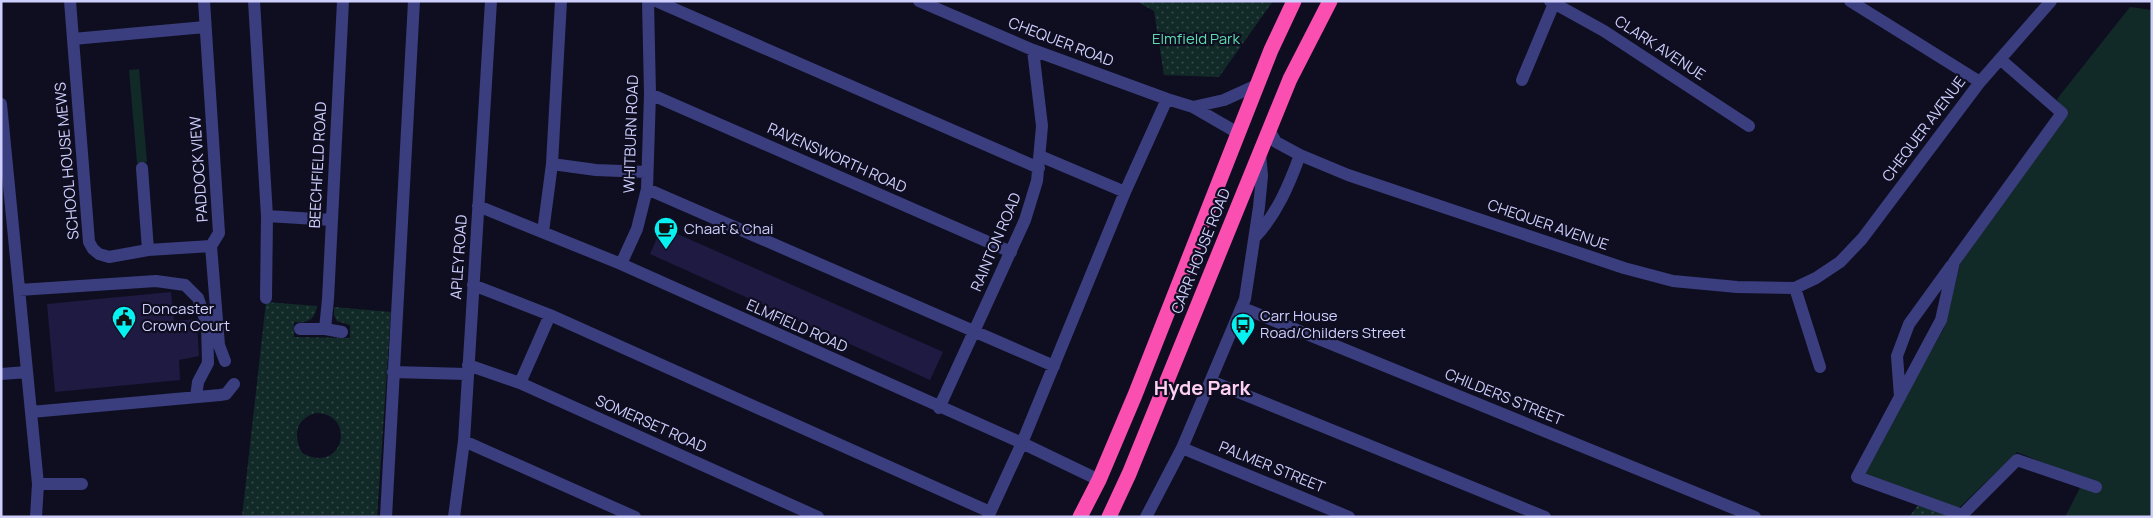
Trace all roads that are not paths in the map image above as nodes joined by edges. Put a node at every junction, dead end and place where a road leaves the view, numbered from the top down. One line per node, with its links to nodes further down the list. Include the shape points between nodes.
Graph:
1 (70, 1): 17 (street, SCHOOL HOUSE MEWS)
2 (204, 1): 16 (street, PADDOCK VIEW)
3 (254, 1): 40 (street)
4 (343, 1): 41 (street, BEECHFIELD ROAD)
5 (414, 1): 64 (street)
6 (492, 1): 39 (street, APLEY ROAD)
7 (561, 1): 33 (street)
8 (648, 1): 23 (street, WHITBURN ROAD)
9 (656, 1): 32 (street)
10 (919, 1): 18 (street, CHEQUER ROAD)
11 (1294, 1): 22 (highway, CARR HOUSE ROAD)
12 (1330, 1): 28 (highway, CARR HOUSE ROAD, via 1290,79)
13 (1850, 1): 21 (street)
14 (2051, 1): 19 (street, CHEQUER AVENUE)
15 (1553, 2): 20 (street); 27 (street, CLARK AVENUE, via 1604,31)
16 (205, 27): 17 (street); 44 (street, PADDOCK VIEW, via 219,234)
17 (73, 39): 45 (street, SCHOOL HOUSE MEWS, via 89,242 99,254 109,257)
18 (1033, 50): 24 (street, CHEQUER ROAD); 32 (street, RAINTON ROAD, via 1042,126)
19 (2000, 60): 21 (street, CHEQUER AVENUE); 47 (street, via 2062,113)
20 (1522, 80)
21 (1980, 82): 50 (street, CHEQUER AVENUE, via 1862,239 1840,262)
22 (1257, 85): 26 (street, CHEQUER ROAD, via 1224,100); 29 (highway, CARR HOUSE ROAD)
23 (650, 94): 35 (street, WHITBURN ROAD); 46 (street, RAVENSWORTH ROAD)
24 (1167, 99): 26 (street, CHEQUER ROAD); 38 (street)
25 (1, 104): 36 (street)
26 (1193, 107): 29 (street, CHEQUER ROAD)
27 (1749, 126)
28 (1269, 130): 30 (highway, CARR HOUSE ROAD); 31 (street, CHEQUER AVENUE, via 1276,142)
29 (1238, 132): 76 (highway, CARR HOUSE ROAD)
30 (1260, 153): 43 (street, via 1262,176); 88 (highway, CARR HOUSE ROAD)
31 (1300, 155): 43 (street, via 1286,191); 50 (street, CHEQUER AVENUE, via 1348,175 1673,281 1730,287)
32 (1040, 162): 38 (street); 46 (street, RAINTON ROAD, via 1032,201)
33 (552, 164): 35 (street); 42 (street)
34 (142, 168): 45 (street)
35 (647, 172): 37 (street, WHITBURN ROAD)
36 (5, 183): 51 (street)
37 (647, 189): 48 (street, WHITBURN ROAD, via 637,229); 58 (street)
38 (1125, 192): 60 (street)
39 (478, 206): 42 (street, ELMFIELD ROAD); 49 (street, APLEY ROAD)
40 (267, 216): 41 (street); 52 (street)
41 (332, 220): 56 (street, BEECHFIELD ROAD)
42 (543, 232): 48 (street, ELMFIELD ROAD)
43 (1255, 237): 53 (street, via 1248,288)
44 (211, 246): 45 (street, SCHOOL HOUSE MEWS); 59 (street, PADDOCK VIEW, via 219,346)
45 (148, 250)
46 (1011, 252): 58 (street, RAINTON ROAD)
47 (1954, 262): 70 (street, via 1941,320); 70 (street, via 1909,324 1897,356)
48 (621, 264): 71 (street, ELMFIELD ROAD)
49 (473, 285): 54 (street); 62 (street, APLEY ROAD)
50 (1795, 288): 61 (street)
51 (19, 290): 63 (street); 69 (street, via 156,281 185,285 198,298 207,325 208,363 198,382)
52 (266, 298)
53 (1241, 311): 66 (street); 91 (street, CHILDERS STREET, via 1248,310)
54 (550, 315): 67 (street); 80 (street)
55 (300, 329): 56 (street)
56 (325, 329): 57 (street)
57 (342, 332)
58 (974, 332): 60 (street); 71 (street, RAINTON ROAD)
59 (225, 361)
60 (1054, 366): 74 (street)
61 (1820, 367)
62 (467, 370): 64 (street, SOMERSET ROAD); 67 (street, SOMERSET ROAD); 73 (street, APLEY ROAD)
63 (27, 372): 65 (street); 72 (street)
64 (394, 372): 84 (street)
65 (1, 374)
66 (1211, 381): 75 (street); 90 (street)
67 (520, 383): 86 (street, SOMERSET ROAD)
68 (234, 384): 69 (street, via 226,394)
69 (196, 397): 72 (street)
70 (1900, 397): 79 (street, via 1857,477 1962,515 2017,460)
71 (939, 408): 74 (street, ELMFIELD ROAD)
72 (31, 412): 77 (street)
73 (464, 441): 81 (street, APLEY ROAD); 85 (street)
74 (1022, 443): 76 (street, ELMFIELD ROAD); 80 (street)
75 (1182, 448): 82 (street); 89 (street, PALMER STREET)
76 (1099, 480): 87 (highway, CARR HOUSE ROAD)
77 (38, 484): 78 (street); 83 (street)
78 (82, 484)
79 (2096, 487)
80 (989, 514)
81 (455, 516)
82 (1150, 516)
83 (36, 517)
84 (386, 517)
85 (635, 517)
86 (818, 517)
87 (1080, 517)
88 (1110, 517)
89 (1349, 517)
90 (1545, 517)
91 (1755, 517)

